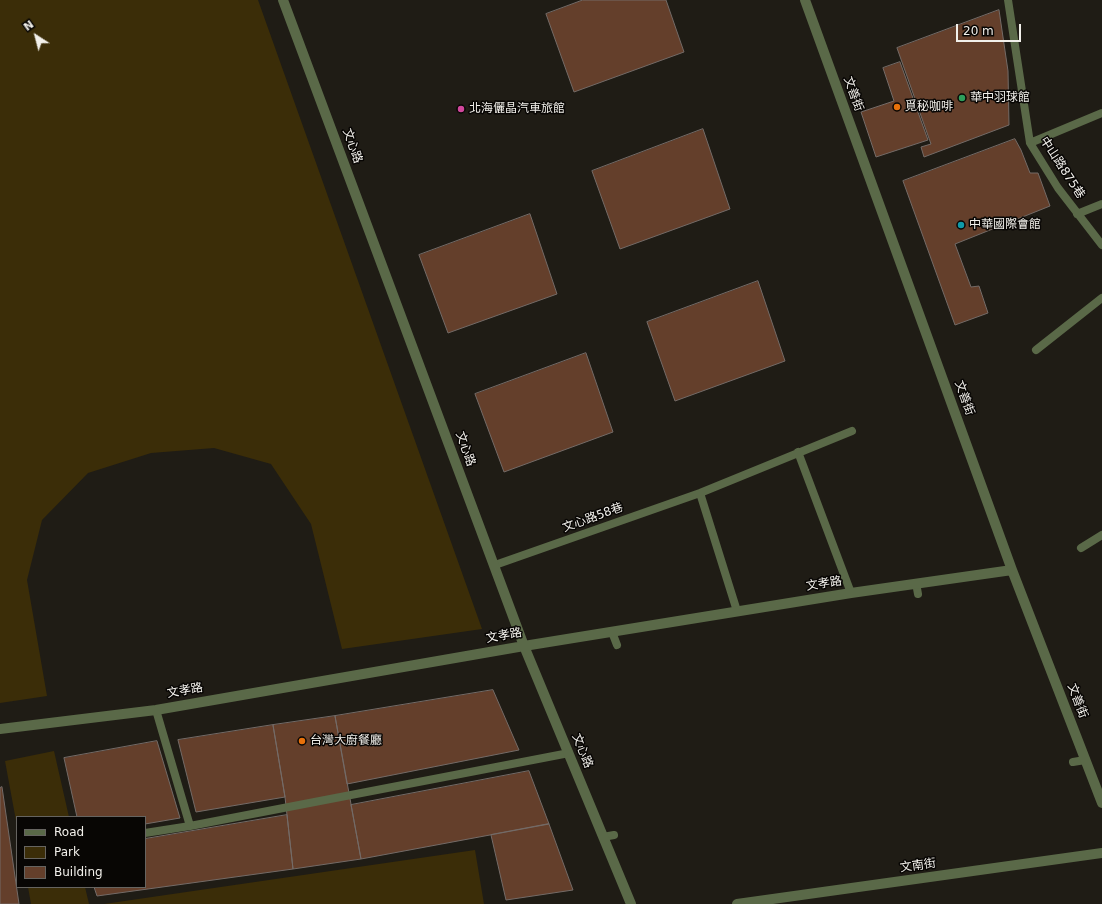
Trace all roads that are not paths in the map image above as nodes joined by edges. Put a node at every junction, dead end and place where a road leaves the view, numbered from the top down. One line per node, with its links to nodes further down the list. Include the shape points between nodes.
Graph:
1 (284, 0): 16 (street, 文心路)
2 (805, 0): 17 (street, 文善街)
3 (1008, 0): 5 (lane, 中山路875巷)
4 (1102, 112): 5 (lane)
5 (1030, 143): 7 (lane, 中山路875巷)
6 (1102, 204): 7 (lane)
7 (1077, 214): 8 (lane, 中山路875巷)
8 (1102, 245)
9 (1102, 298): 10 (lane)
10 (1036, 350)
11 (852, 431): 12 (lane, 文心路58巷)
12 (798, 452): 13 (lane, 文心路58巷); 19 (lane)
13 (700, 492): 16 (lane, 文心路58巷); 21 (lane)
14 (1102, 535): 15 (lane)
15 (1081, 548)
16 (495, 565): 24 (street, 文心路)
17 (1012, 570): 18 (street, 文孝路); 28 (street, 文善街)
18 (916, 583): 19 (street, 文孝路); 20 (lane)
19 (851, 593): 21 (street, 文孝路)
20 (918, 594)
21 (737, 611): 22 (street, 文孝路)
22 (612, 632): 23 (lane); 24 (street, 文孝路)
23 (617, 645)
24 (524, 646): 25 (street, 文孝路); 27 (street, 文心路)
25 (156, 710): 26 (street, 文孝路); 31 (lane)
26 (0, 729)
27 (569, 753): 31 (lane); 34 (street, 文心路)
28 (1085, 760): 29 (lane); 30 (street, 文善街)
29 (1073, 762)
30 (1102, 803)
31 (190, 826): 32 (lane)
32 (146, 833)
33 (614, 835): 34 (lane)
34 (603, 837): 36 (street, 文心路)
35 (1102, 853): 37 (street, 文南街)
36 (631, 904)
37 (738, 904)

